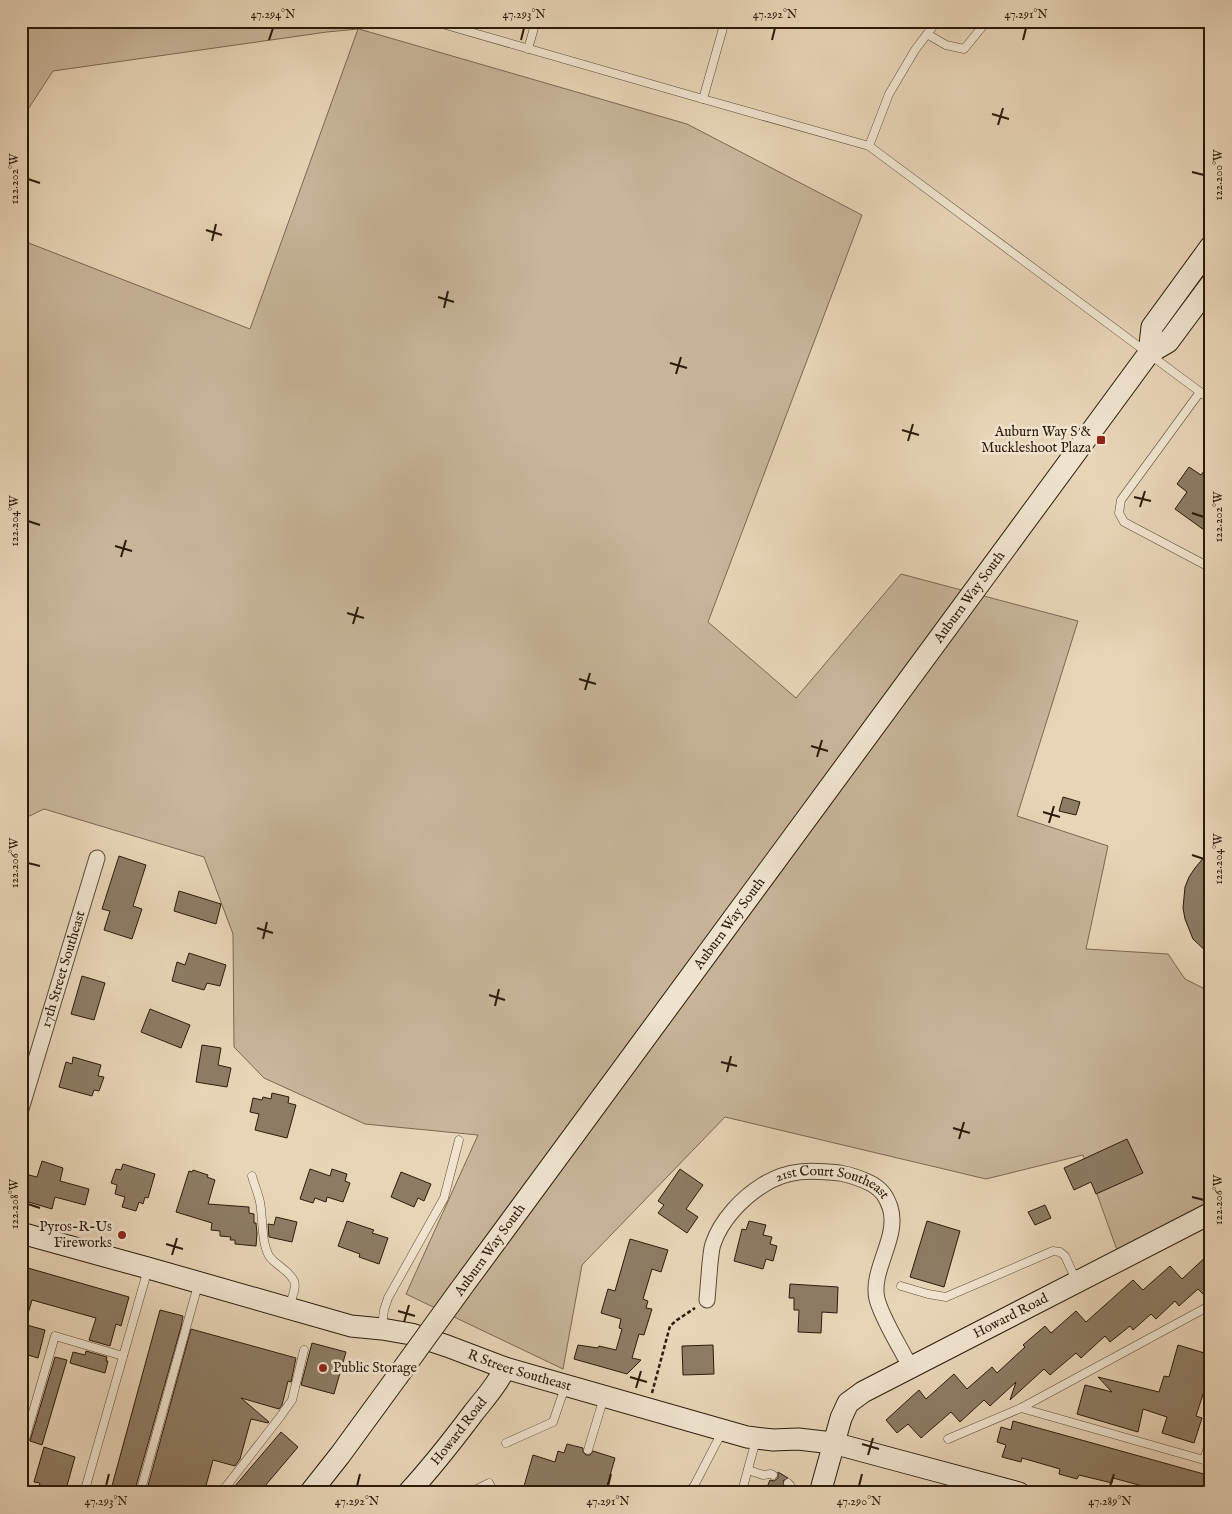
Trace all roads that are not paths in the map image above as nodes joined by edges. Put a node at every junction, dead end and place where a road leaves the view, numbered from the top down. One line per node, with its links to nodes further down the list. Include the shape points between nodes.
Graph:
1 (432, 21): 7 (lane)
2 (536, 21): 7 (lane)
3 (725, 21): 8 (lane)
4 (937, 21): 6 (lane)
5 (986, 21): 6 (lane, via 964,49 946,45)
6 (927, 34): 9 (lane, via 890,94)
7 (528, 49): 8 (lane)
8 (703, 99): 9 (lane)
9 (869, 146): 12 (lane)
10 (1211, 246): 12 (street, Auburn Way South, via 1152,327)
11 (1211, 284): 12 (street, Auburn Way South, via 1168,342)
12 (1149, 353): 13 (lane); 51 (street, Auburn Way South, bridge)
13 (1200, 392): 14 (lane); 15 (lane, via 1121,500 1119,513 1124,522)
14 (1211, 400)
15 (1211, 568)
16 (97, 858): 17 (street, 17th Street Southeast)
17 (21, 1109)
18 (459, 1140): 29 (lane, via 444,1198 388,1298)
19 (252, 1176): 28 (lane, via 260,1202 264,1245 270,1257 294,1281)
20 (1211, 1213): 23 (street, Howard Road)
21 (21, 1234): 22 (street, R Street Southeast)
22 (148, 1268): 24 (street, R Street Southeast); 31 (lane)
23 (1077, 1282): 25 (lane, via 1065,1256 1054,1252 946,1296); 32 (street, Howard Road)
24 (198, 1283): 28 (street, R Street Southeast); 49 (lane)
25 (901, 1286)
26 (707, 1300): 32 (street, 21st Court Southeast, via 712,1245 722,1224 756,1189 776,1177 798,1171 845,1174 881,1190 887,1198 892,1228 877,1283 877,1298)
27 (1211, 1304): 36 (lane)
28 (288, 1309): 29 (street, R Street Southeast, via 350,1326)
29 (382, 1329): 33 (street, R Street Southeast, via 411,1334)
30 (304, 1350): 50 (lane, via 292,1400)
31 (123, 1356): 44 (lane, via 55,1336); 48 (lane)
32 (910, 1367): 42 (street, Howard Road, via 863,1392 848,1404)
33 (505, 1368): 34 (street, R Street Southeast); 52 (street, Howard Road, via 454,1438)
34 (566, 1385): 35 (street, R Street Southeast); 41 (lane, via 553,1422)
35 (604, 1396): 37 (street, R Street Southeast); 43 (lane)
36 (1021, 1408): 40 (lane); 45 (lane)
37 (724, 1430): 39 (street, R Street Southeast); 55 (lane)
38 (1211, 1437): 45 (lane)
39 (757, 1438): 42 (street, R Street Southeast); 46 (lane)
40 (948, 1439)
41 (506, 1443)
42 (833, 1443): 57 (street, Howard Road); 58 (street, R Street Southeast)
43 (588, 1450)
44 (21, 1453)
45 (1208, 1461)
46 (748, 1470): 47 (lane, via 763,1475 765,1480); 56 (lane, via 742,1491)
47 (771, 1478)
48 (84, 1493)
49 (140, 1493)
50 (221, 1493)
51 (310, 1493)
52 (408, 1493)
53 (469, 1493): 54 (lane, via 489,1483)
54 (494, 1493)
55 (687, 1493)
56 (746, 1493)
57 (820, 1493)
58 (1019, 1493)

